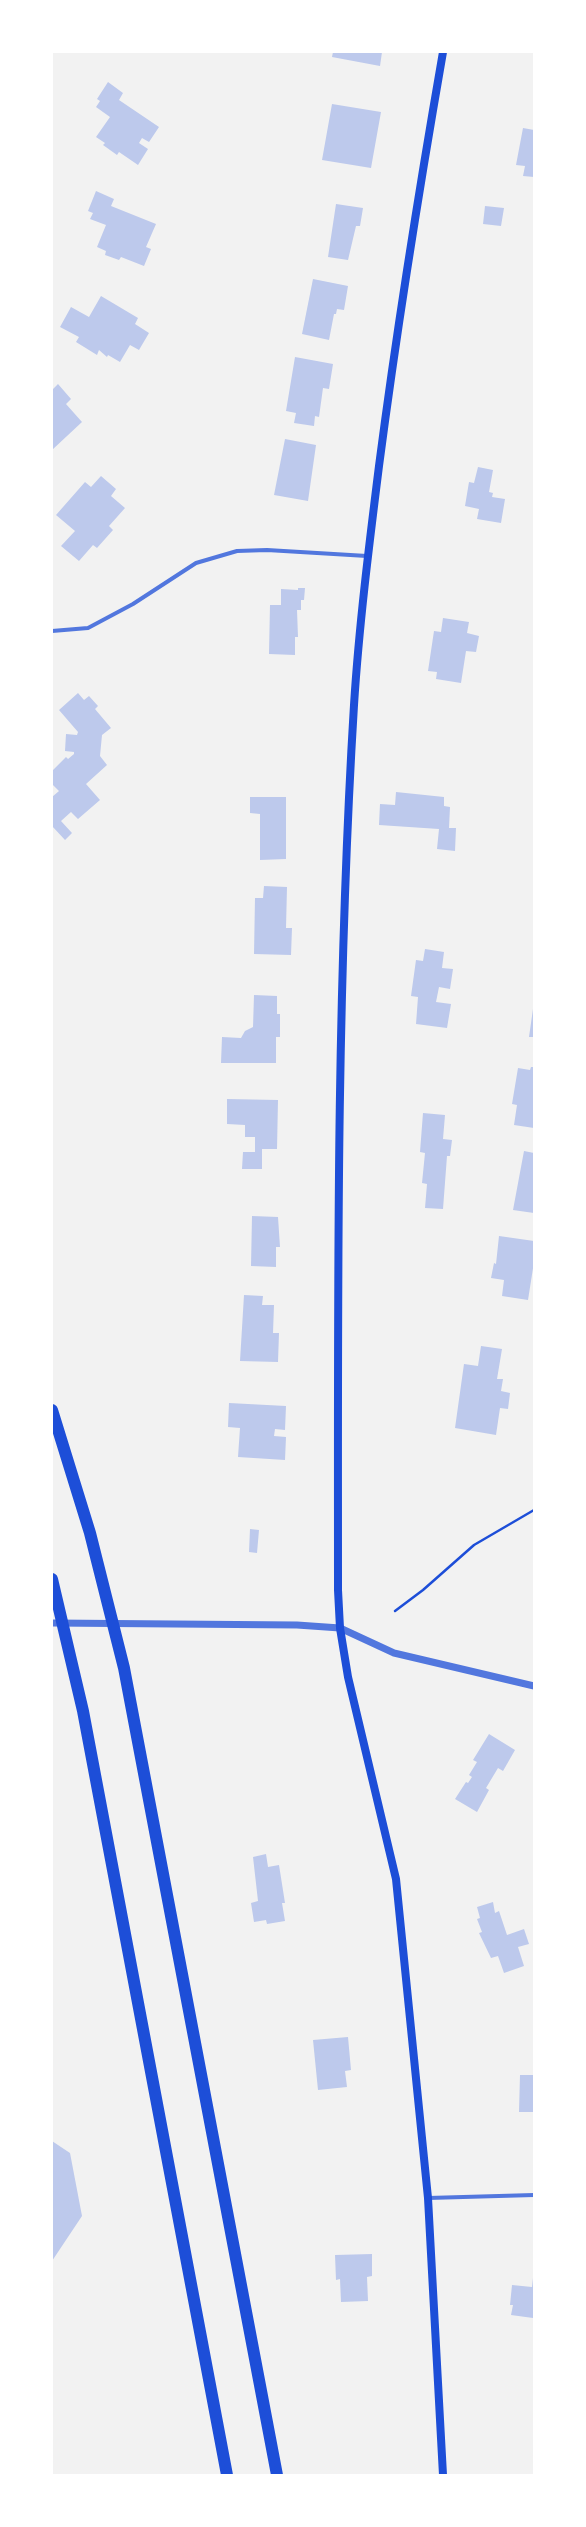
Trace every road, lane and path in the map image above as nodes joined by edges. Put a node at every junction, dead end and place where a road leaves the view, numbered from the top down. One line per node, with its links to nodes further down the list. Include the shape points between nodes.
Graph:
1 (443, 52): 2 (main road, via 396,338)
2 (367, 556): 3 (street, via 267,550 237,551 196,563 133,604 88,628); 9 (main road, via 354,703 346,860 338,1333)
3 (52, 631)
4 (52, 1410): 14 (highway, via 90,1533 124,1668)
5 (534, 1510): 7 (path, via 474,1545)
6 (52, 1579): 13 (highway, via 87,1730)
7 (395, 1611)
8 (52, 1623): 9 (street)
9 (340, 1628): 10 (street, via 394,1652); 12 (main road, via 348,1677 396,1879)
10 (534, 1686)
11 (534, 2195): 12 (street)
12 (428, 2198): 15 (main road)
13 (227, 2475)
14 (277, 2475)
15 (443, 2475)

